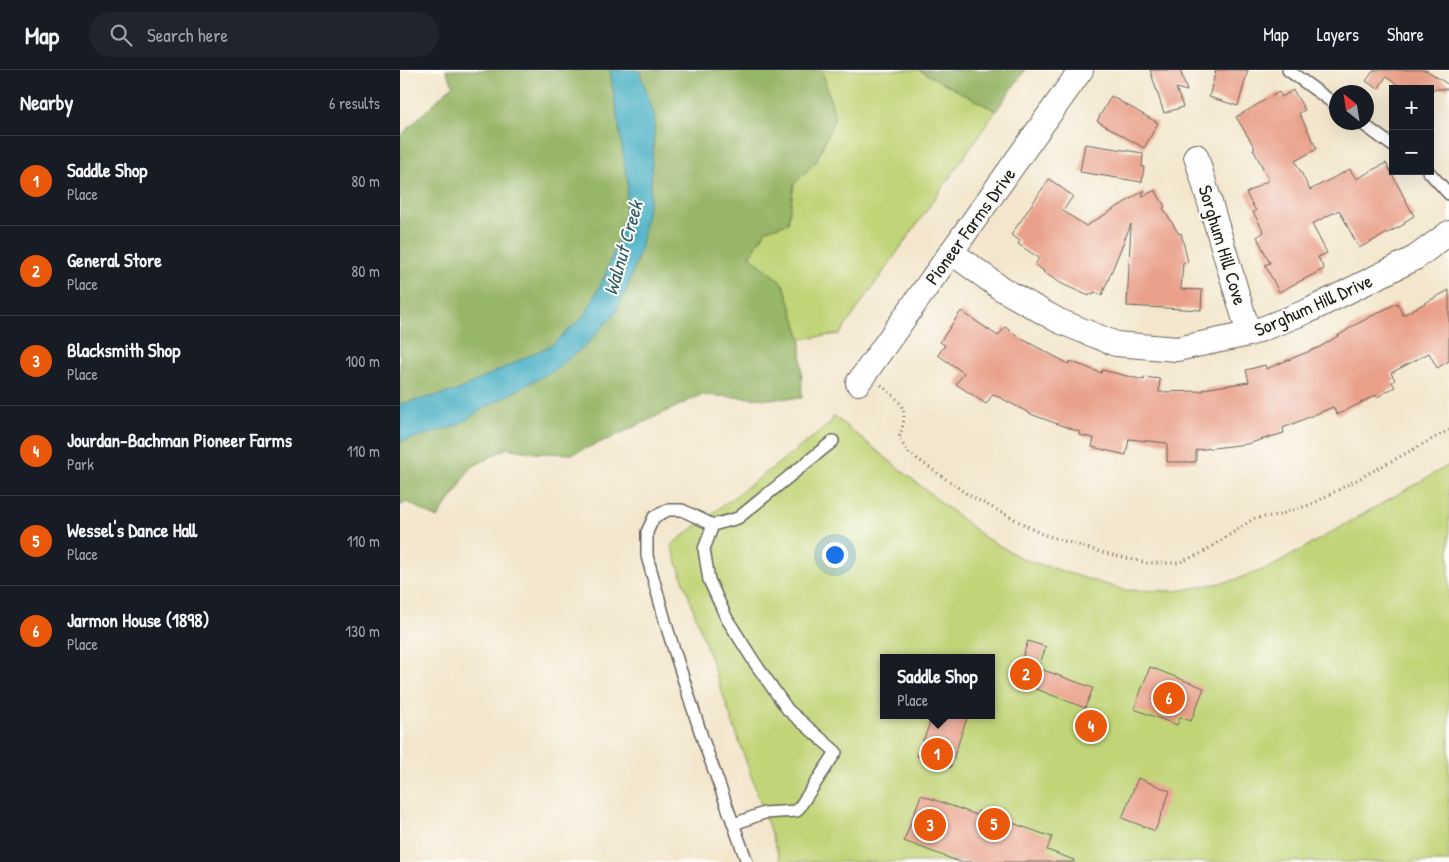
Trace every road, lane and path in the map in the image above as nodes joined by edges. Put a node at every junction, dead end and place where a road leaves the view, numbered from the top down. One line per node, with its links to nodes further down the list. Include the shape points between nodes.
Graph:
1 (1081, 70): 10 (street, Pioneer Farms Drive)
2 (1288, 70): 3 (lane)
3 (1329, 100)
4 (1371, 130): 5 (lane)
5 (1389, 143)
6 (1196, 156): 11 (street, Sorghum Hill Cove)
7 (1432, 175): 8 (lane)
8 (1449, 194)
9 (1449, 233): 11 (street, Sorghum Hill Drive, via 1415,258 1308,311)
10 (951, 252): 11 (street, Sorghum Hill Drive, via 1002,289 1060,321 1116,344 1176,349); 12 (street, Pioneer Farms Drive)
11 (1249, 334)
12 (869, 383): 13 (path, via 902,405 905,422 900,438 909,453 967,494 1042,534 1147,563 1178,562 1202,553 1255,518 1279,515 1312,504)
13 (1449, 430)
14 (833, 442): 15 (lane, via 738,518)
15 (713, 525): 16 (lane, via 682,510 668,510 654,517 647,532 648,556 702,737); 16 (lane, via 704,549 709,580 727,619 788,710 836,752 797,811 764,813)
16 (734, 824): 17 (lane)
17 (747, 862)

